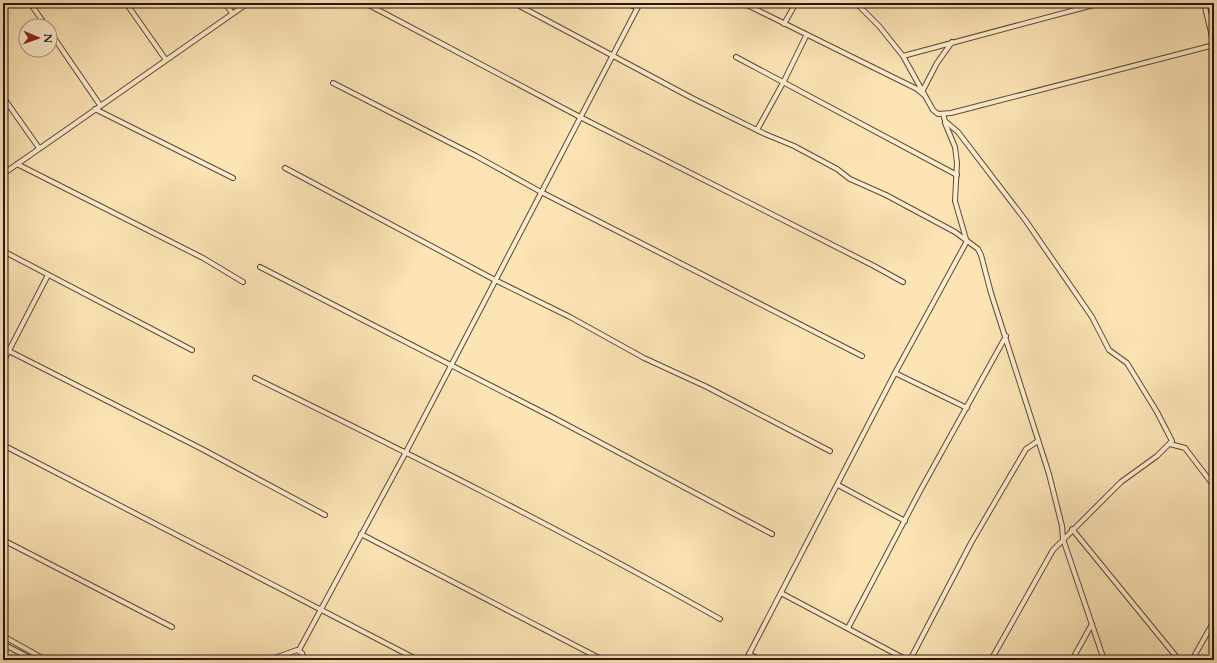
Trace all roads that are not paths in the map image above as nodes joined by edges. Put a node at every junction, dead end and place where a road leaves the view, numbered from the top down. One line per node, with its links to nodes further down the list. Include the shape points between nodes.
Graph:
1 (30, 3): 16 (street)
2 (126, 3): 25 (street)
3 (225, 3): 15 (street)
4 (248, 3): 15 (street)
5 (365, 3): 34 (street)
6 (514, 3): 22 (street)
7 (627, 3): 14 (street)
8 (640, 3): 14 (street)
9 (743, 3): 17 (street)
10 (796, 3): 17 (street)
11 (856, 3): 23 (street)
12 (1101, 3): 19 (street, via 1008,29)
13 (1204, 3): 21 (street)
14 (637, 8): 22 (street)
15 (232, 13): 25 (street)
16 (40, 18)
17 (784, 24): 18 (street)
18 (806, 36): 26 (street); 30 (street, via 917,90)
19 (952, 41): 23 (street); 28 (street)
20 (58, 44): 31 (street)
21 (1214, 46): 33 (street)
22 (612, 56): 34 (street); 36 (street)
23 (903, 56): 28 (street)
24 (736, 57): 26 (street)
25 (166, 60): 31 (street)
26 (784, 81): 36 (street); 41 (street)
27 (333, 83): 43 (street)
28 (923, 90): 30 (street)
29 (3, 97): 37 (street)
30 (926, 97): 33 (street, via 936,113)
31 (100, 105): 32 (street)
32 (95, 110): 37 (street); 42 (street)
33 (943, 114): 35 (street)
34 (580, 117): 43 (street); 50 (street)
35 (944, 121): 41 (street, via 955,147); 62 (street, via 958,132 1018,209 1092,317 1109,350 1127,363 1171,437)
36 (757, 130): 44 (street, via 794,146 837,169 850,179 886,195)
37 (40, 148): 38 (street)
38 (17, 164): 40 (street); 49 (street, via 203,258)
39 (285, 168): 48 (street)
40 (3, 174)
41 (957, 174): 44 (street, via 955,201)
42 (233, 178)
43 (541, 192): 48 (street); 55 (street)
44 (967, 240): 51 (street, via 981,255); 58 (street)
45 (3, 251): 47 (street)
46 (260, 266): 57 (street)
47 (48, 275): 53 (street); 54 (street)
48 (495, 280): 57 (street); 64 (street)
49 (243, 282)
50 (903, 282)
51 (1006, 336): 60 (street); 61 (street)
52 (3, 348): 54 (street)
53 (192, 350)
54 (9, 351): 56 (street); 68 (street)
55 (862, 356)
56 (3, 362)
57 (451, 365): 65 (street); 72 (street)
58 (895, 373): 60 (street); 66 (street)
59 (256, 378): 65 (street)
60 (967, 408): 69 (street)
61 (1038, 441): 73 (street, via 1052,483); 95 (street, via 1026,449 1002,489)
62 (1170, 444): 67 (street, via 1185,448); 70 (street, via 1121,482)
63 (3, 446): 76 (street)
64 (830, 451)
65 (406, 452): 71 (street); 77 (street, via 645,576)
66 (838, 485): 69 (street); 75 (street)
67 (1214, 486)
68 (325, 515)
69 (905, 521): 81 (street)
70 (1072, 529): 73 (street); 99 (street)
71 (361, 534): 76 (street); 91 (street)
72 (772, 534)
73 (1063, 539): 79 (street); 96 (street, via 1044,562)
74 (3, 540): 80 (street)
75 (781, 593): 81 (street); 85 (street)
76 (321, 610): 84 (street); 90 (street)
77 (720, 619)
78 (1214, 621): 100 (street)
79 (1092, 624): 97 (street); 98 (street)
80 (172, 627)
81 (848, 628): 94 (street)
82 (3, 636): 87 (street)
83 (3, 644): 86 (street)
84 (299, 650): 88 (street); 89 (street)
85 (749, 654): 92 (street); 93 (street)
86 (34, 660)
87 (46, 660)
88 (269, 660)
89 (304, 660)
90 (418, 660)
91 (603, 660)
92 (746, 660)
93 (761, 660)
94 (907, 660)
95 (910, 660)
96 (991, 660)
97 (1072, 660)
98 (1104, 660)
99 (1179, 660)
100 (1192, 660)

